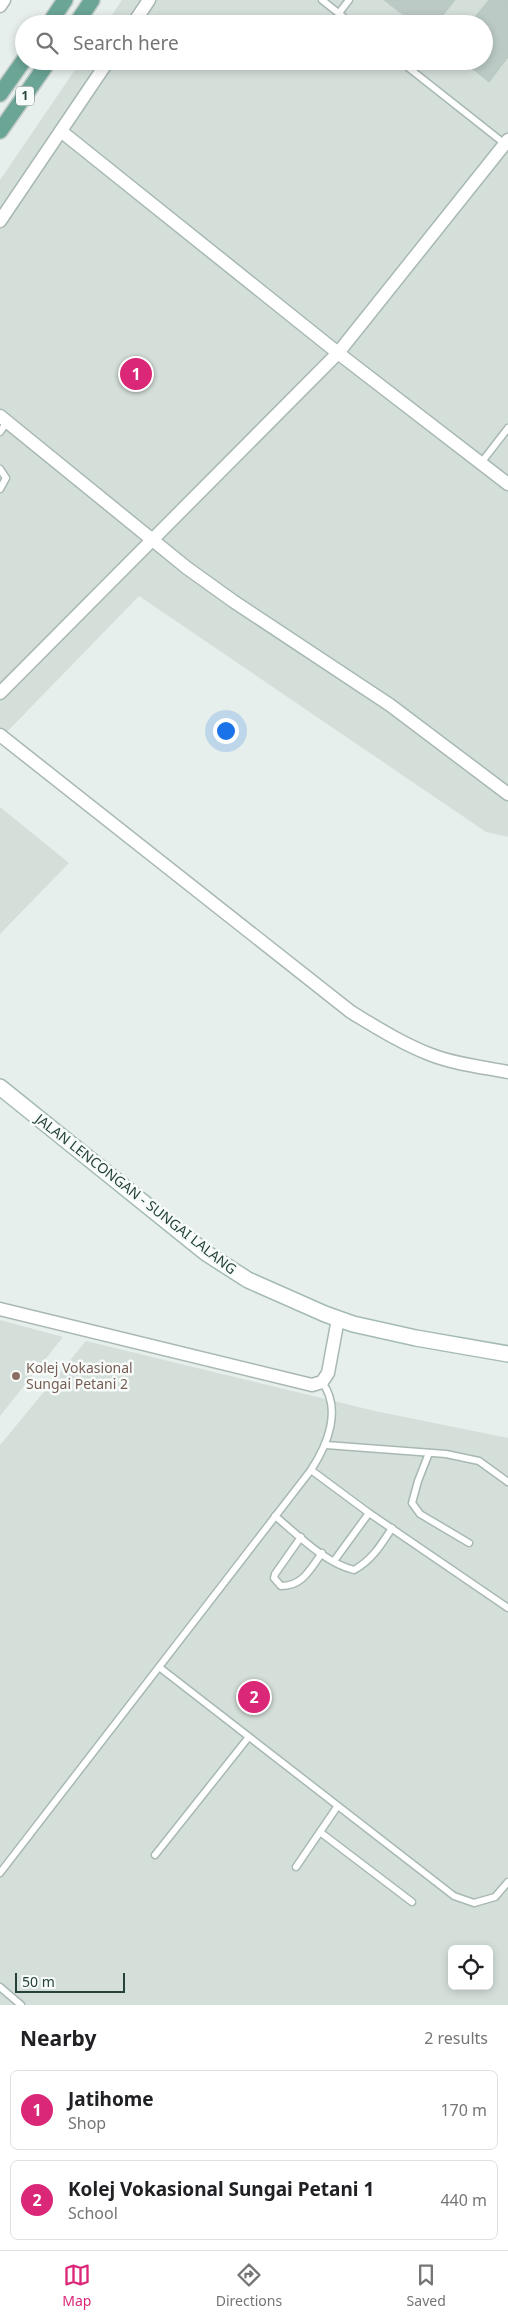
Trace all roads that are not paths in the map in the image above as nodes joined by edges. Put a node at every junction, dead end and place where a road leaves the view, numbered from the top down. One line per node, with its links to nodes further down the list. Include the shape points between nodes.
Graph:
1 (4, 0): 7 (street)
2 (65, 0): 9 (main road)
3 (92, 0): 10 (main road)
4 (149, 0): 11 (street)
5 (322, 0): 8 (lane)
6 (350, 0): 8 (lane)
7 (0, 6)
8 (339, 13): 12 (lane)
9 (55, 15)
10 (82, 15)
11 (139, 15)
12 (341, 15)
13 (17, 70): 17 (main road, 1)
14 (43, 70): 18 (main road, 1)
15 (102, 70): 19 (street)
16 (412, 70): 20 (lane)
17 (0, 94)
18 (0, 131)
19 (62, 132): 21 (street); 22 (street)
20 (507, 142): 22 (street)
21 (0, 221)
22 (338, 352): 25 (street); 29 (street)
23 (2, 424): 29 (street)
24 (508, 428): 25 (lane)
25 (481, 463): 27 (street)
26 (0, 469): 28 (lane, via 6,478)
27 (508, 484)
28 (0, 488)
29 (154, 539): 30 (street); 32 (street, via 187,568 390,706)
30 (0, 693)
31 (0, 735): 33 (street, via 351,1012 430,1055)
32 (508, 794)
33 (508, 1072)
34 (0, 1088): 36 (street, JALAN LENCONGAN - SUNGAI LALANG, via 220,1263 248,1280)
35 (0, 1308): 38 (street, via 312,1385)
36 (338, 1319): 37 (street, JALAN LENCONGAN - SUNGAI LALANG, via 378,1330); 38 (street, via 328,1373)
37 (508, 1354)
38 (322, 1382): 39 (lane, via 331,1393 333,1410)
39 (326, 1445): 40 (lane); 41 (lane)
40 (429, 1453): 42 (lane, via 479,1461); 47 (lane, via 412,1502 420,1514)
41 (311, 1470): 43 (lane); 44 (lane)
42 (508, 1482)
43 (369, 1513): 45 (lane); 49 (lane)
44 (275, 1516): 46 (lane); 51 (lane)
45 (392, 1528): 49 (lane, via 365,1564 354,1570); 50 (lane)
46 (301, 1537): 48 (lane); 48 (lane, via 275,1574 274,1578 281,1586 295,1584 304,1578)
47 (469, 1543)
48 (322, 1553): 49 (lane)
49 (334, 1561)
50 (508, 1608)
51 (159, 1667): 52 (lane); 57 (lane)
52 (248, 1738): 53 (lane); 55 (lane)
53 (337, 1807): 54 (lane); 58 (lane, via 454,1896 474,1903 495,1897)
54 (320, 1832): 56 (lane); 59 (lane)
55 (155, 1855)
56 (296, 1867)
57 (0, 1873)
58 (508, 1882)
59 (412, 1902)
60 (0, 1988): 61 (lane)
61 (21, 2005)

